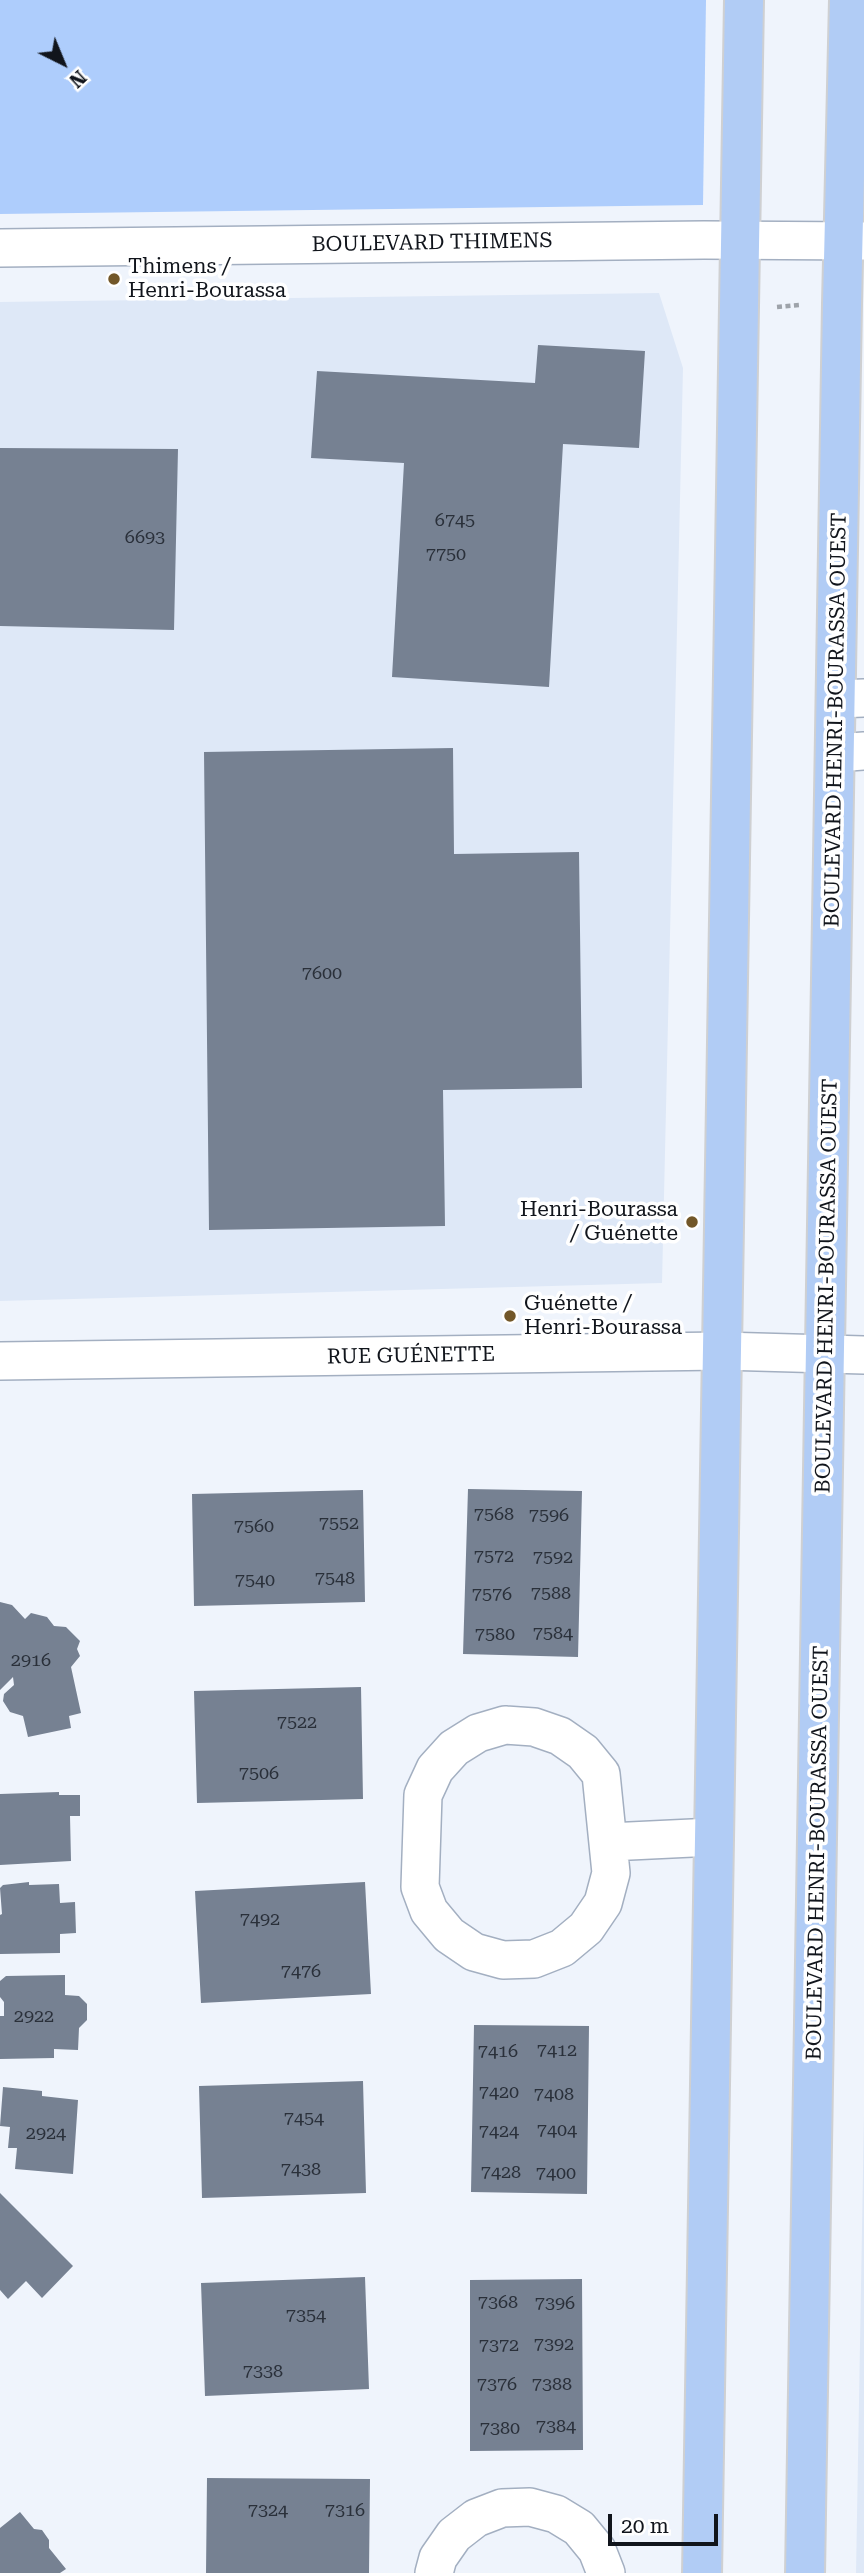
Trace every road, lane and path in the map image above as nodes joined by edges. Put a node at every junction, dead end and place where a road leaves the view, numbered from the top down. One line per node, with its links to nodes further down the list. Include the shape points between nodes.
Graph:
1 (744, 0): 4 (main road)
2 (849, 0): 3 (main road, BOULEVARD HENRI-BOURASSA OUEST)
3 (854, 241): 4 (street, BOULEVARD THIMENS); 8 (main road, BOULEVARD HENRI-BOURASSA OUEST)
4 (740, 242): 5 (street, BOULEVARD THIMENS); 10 (main road)
5 (0, 248)
6 (799, 305): 7 (path)
7 (769, 308)
8 (850, 699): 9 (main road, BOULEVARD HENRI-BOURASSA OUEST)
9 (850, 752): 11 (main road, BOULEVARD HENRI-BOURASSA OUEST)
10 (722, 1351): 11 (street, RUE GUÉNETTE); 13 (street, RUE GUÉNETTE); 14 (main road)
11 (826, 1354): 12 (street, RUE GUÉNETTE); 19 (main road, BOULEVARD HENRI-BOURASSA OUEST)
12 (864, 1355)
13 (0, 1361)
14 (713, 1837): 15 (street); 18 (main road)
15 (609, 1842): 15 (street, via 601,1774 583,1752 560,1736 534,1727 505,1726 478,1733 454,1748 435,1769 423,1795 421,1887 429,1911 449,1935 474,1952 503,1960 534,1959 562,1948 586,1928 603,1903 611,1873)
16 (434, 2573): 17 (street, via 454,2535 476,2518 502,2508 530,2507 556,2514 579,2528 597,2550)
17 (606, 2573)
18 (702, 2573)
19 (805, 2573)

